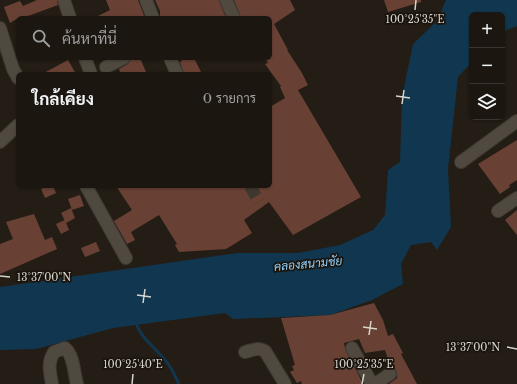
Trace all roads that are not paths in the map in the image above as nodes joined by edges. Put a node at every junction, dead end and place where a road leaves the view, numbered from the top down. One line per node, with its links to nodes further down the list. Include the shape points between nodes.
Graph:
1 (64, 0): 4 (street)
2 (146, 0): 5 (street)
3 (226, 0): 6 (street)
4 (69, 16)
5 (152, 16)
6 (233, 16)
7 (0, 28): 14 (street)
8 (86, 60): 12 (street)
9 (120, 60): 11 (street)
10 (171, 60): 13 (street)
11 (106, 67)
12 (90, 72)
13 (176, 72)
14 (16, 73)
15 (517, 120): 18 (street)
16 (16, 127): 17 (street)
17 (0, 142)
18 (461, 162)
19 (87, 188): 22 (street)
20 (517, 198): 21 (street)
21 (498, 211)
22 (126, 258)
23 (352, 348): 29 (street)
24 (245, 352): 26 (street, via 260,348 265,351)
25 (390, 374): 29 (street)
26 (290, 382)
27 (52, 384): 28 (street, via 50,358 54,352 65,348 71,359)
28 (76, 384)
29 (374, 384)

